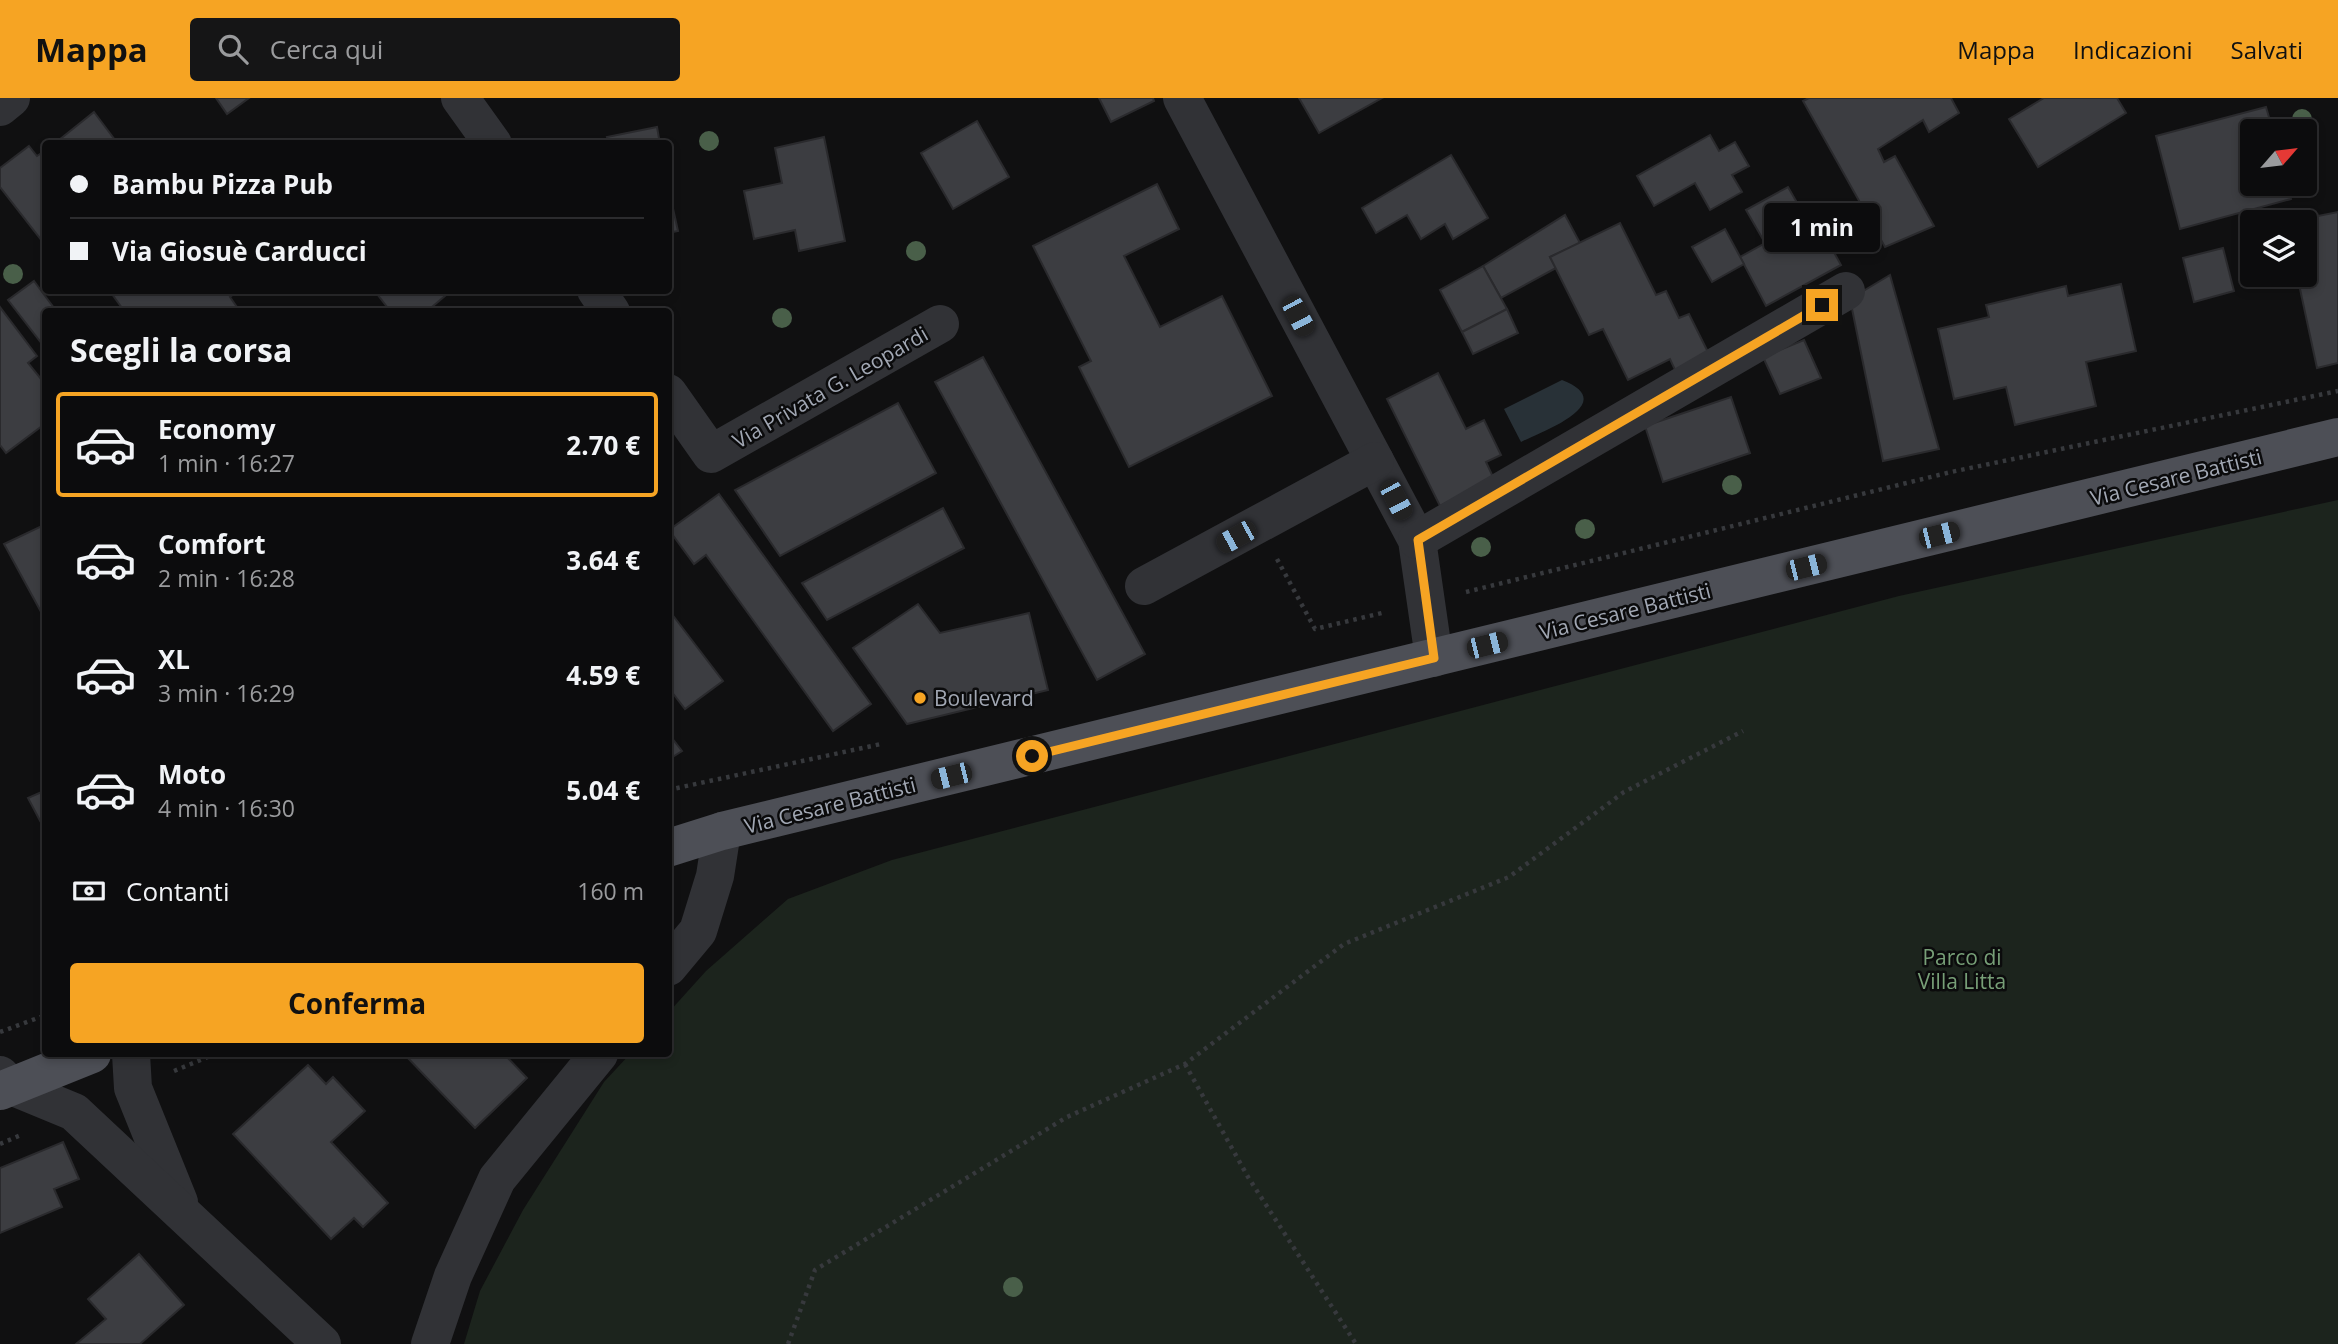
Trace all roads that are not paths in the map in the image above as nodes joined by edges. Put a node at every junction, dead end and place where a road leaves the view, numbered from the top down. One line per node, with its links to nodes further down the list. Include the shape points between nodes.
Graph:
1 (11, 98): 4 (street)
2 (460, 98): 5 (street)
3 (1182, 98): 10 (street)
4 (0, 107)
5 (489, 140)
6 (1846, 291): 11 (street)
7 (940, 324): 8 (street, Via Privata G. Leopardi, via 711,454)
8 (672, 399)
9 (2338, 438): 13 (main road, Via Cesare Battisti)
10 (1375, 461): 11 (street); 12 (street)
11 (1418, 540): 13 (street)
12 (1144, 586)
13 (1434, 658): 14 (main road, Via Cesare Battisti)
14 (722, 831): 15 (main road, Via Cesare Battisti); 16 (street, via 715,876 698,930)
15 (672, 847)
16 (672, 962)
17 (83, 1057): 20 (main road)
18 (131, 1057): 21 (street, via 133,1088)
19 (597, 1057): 23 (street, via 497,1179 453,1276)
20 (4, 1084): 21 (street, via 74,1112)
21 (184, 1214): 22 (street)
22 (322, 1344)
23 (430, 1344)

